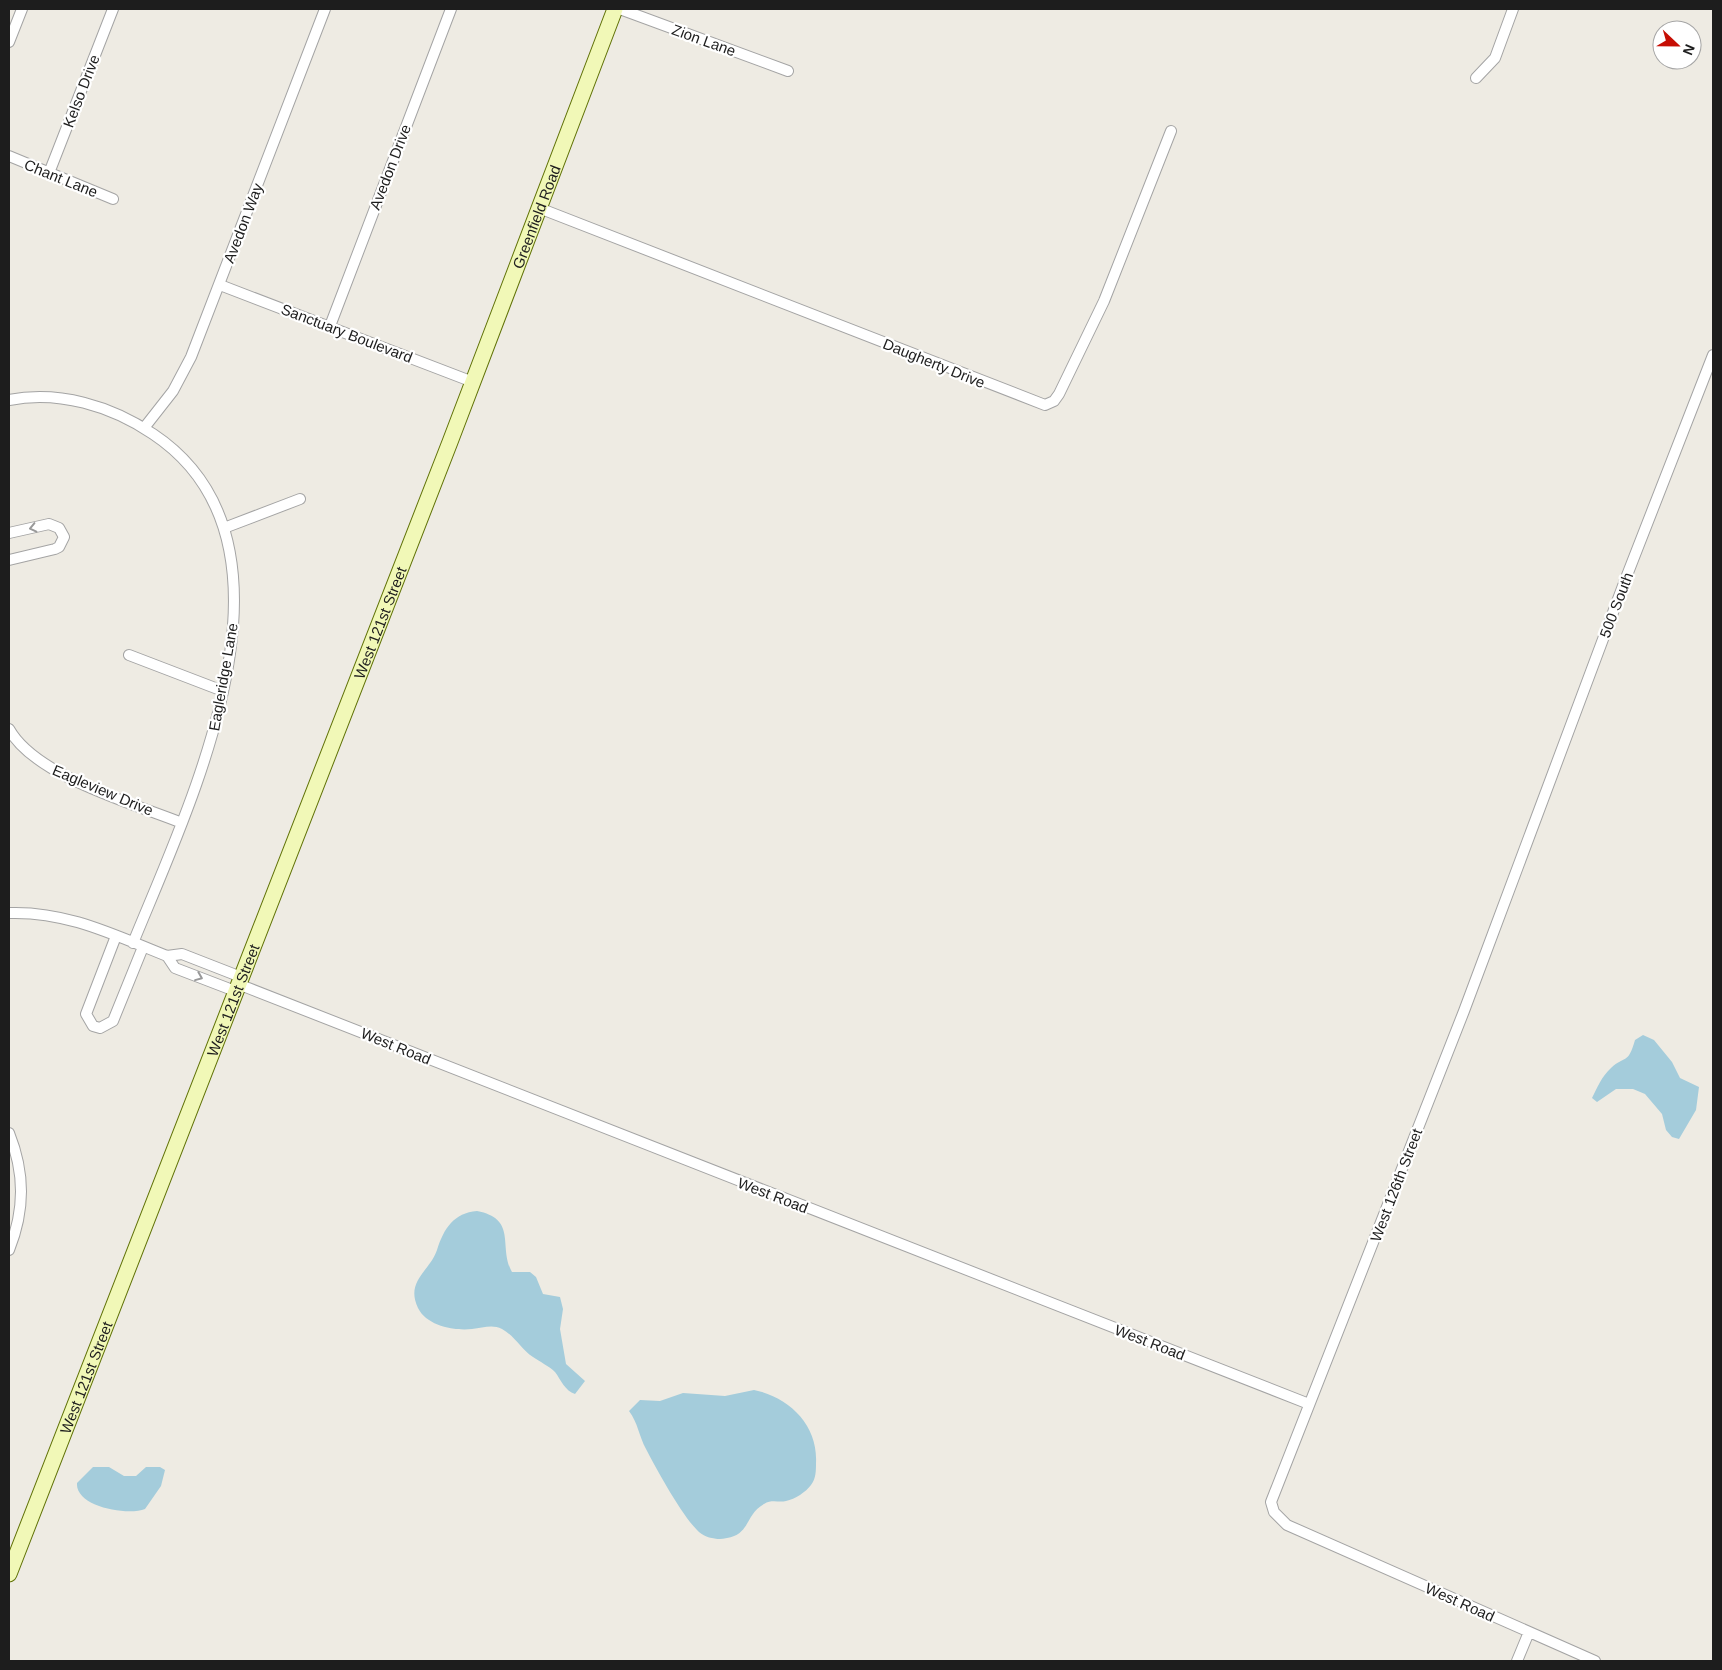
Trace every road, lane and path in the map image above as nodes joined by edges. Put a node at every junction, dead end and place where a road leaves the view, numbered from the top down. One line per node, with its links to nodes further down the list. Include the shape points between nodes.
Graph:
1 (22, 9): 8 (street)
2 (113, 9): 13 (street, Kelso Drive)
3 (325, 9): 16 (street, Avedon Way)
4 (451, 9): 17 (street, Avedon Drive)
5 (615, 9): 15 (street, Greenfield Road)
6 (620, 9): 9 (street, Zion Lane)
7 (1513, 9): 10 (street, via 1495,58)
8 (9, 42)
9 (788, 71)
10 (1476, 78)
11 (1171, 131): 15 (street, Daugherty Drive, via 1104,302 1059,394 1045,405)
12 (9, 156): 13 (street, Chant Lane)
13 (49, 173): 14 (street, Chant Lane)
14 (112, 199)
15 (539, 208): 19 (street, Greenfield Road)
16 (220, 285): 17 (street, Sanctuary Boulevard); 22 (street, Avedon Way, via 182,376)
17 (330, 326): 19 (street, Sanctuary Boulevard)
18 (1713, 355): 31 (street, 500 South)
19 (473, 382): 21 (street, Greenfield Road)
20 (9, 400): 22 (street, Eagleridge Lane, via 43,397 86,403)
21 (457, 425): 36 (street, West 121st Street)
22 (144, 428): 24 (street, Eagleridge Lane, via 179,455 193,472 207,492)
23 (300, 499): 24 (street)
24 (224, 528): 28 (street, Eagleridge Lane, via 233,565 235,594)
25 (9, 533): 26 (street, one-way to 25, via 55,549 64,538 59,528 49,524)
26 (9, 560)
27 (128, 655): 28 (street)
28 (223, 691): 30 (street, Eagleridge Lane, via 216,728)
29 (10, 735): 30 (street, Eagleview Drive, via 31,756 61,774)
30 (182, 823): 34 (street, Eagleridge Lane)
31 (1521, 857): 39 (street, West 126th Street, via 1462,1018)
32 (9, 913): 33 (street, West Road, via 35,912 57,916)
33 (116, 936): 34 (street, West Road); 34 (street, Eagleridge Lane, via 86,1014 93,1026 100,1028 113,1021)
34 (138, 945): 35 (street, West Road)
35 (167, 956): 36 (street, West Road, via 182,954); 36 (street, West Road, one-way to 36, via 175,968)
36 (238, 984): 39 (street, West Road); 41 (street, West 121st Street)
37 (9, 1133): 38 (street, via 22,1188 19,1221)
38 (9, 1250)
39 (1309, 1404): 40 (street, West 126th Street, via 1274,1489 1271,1502)
40 (1274, 1512): 42 (street, West Road, via 1289,1526)
41 (9, 1574)
42 (1529, 1632): 43 (street); 44 (street, West Road)
43 (1517, 1661)
44 (1595, 1661)

